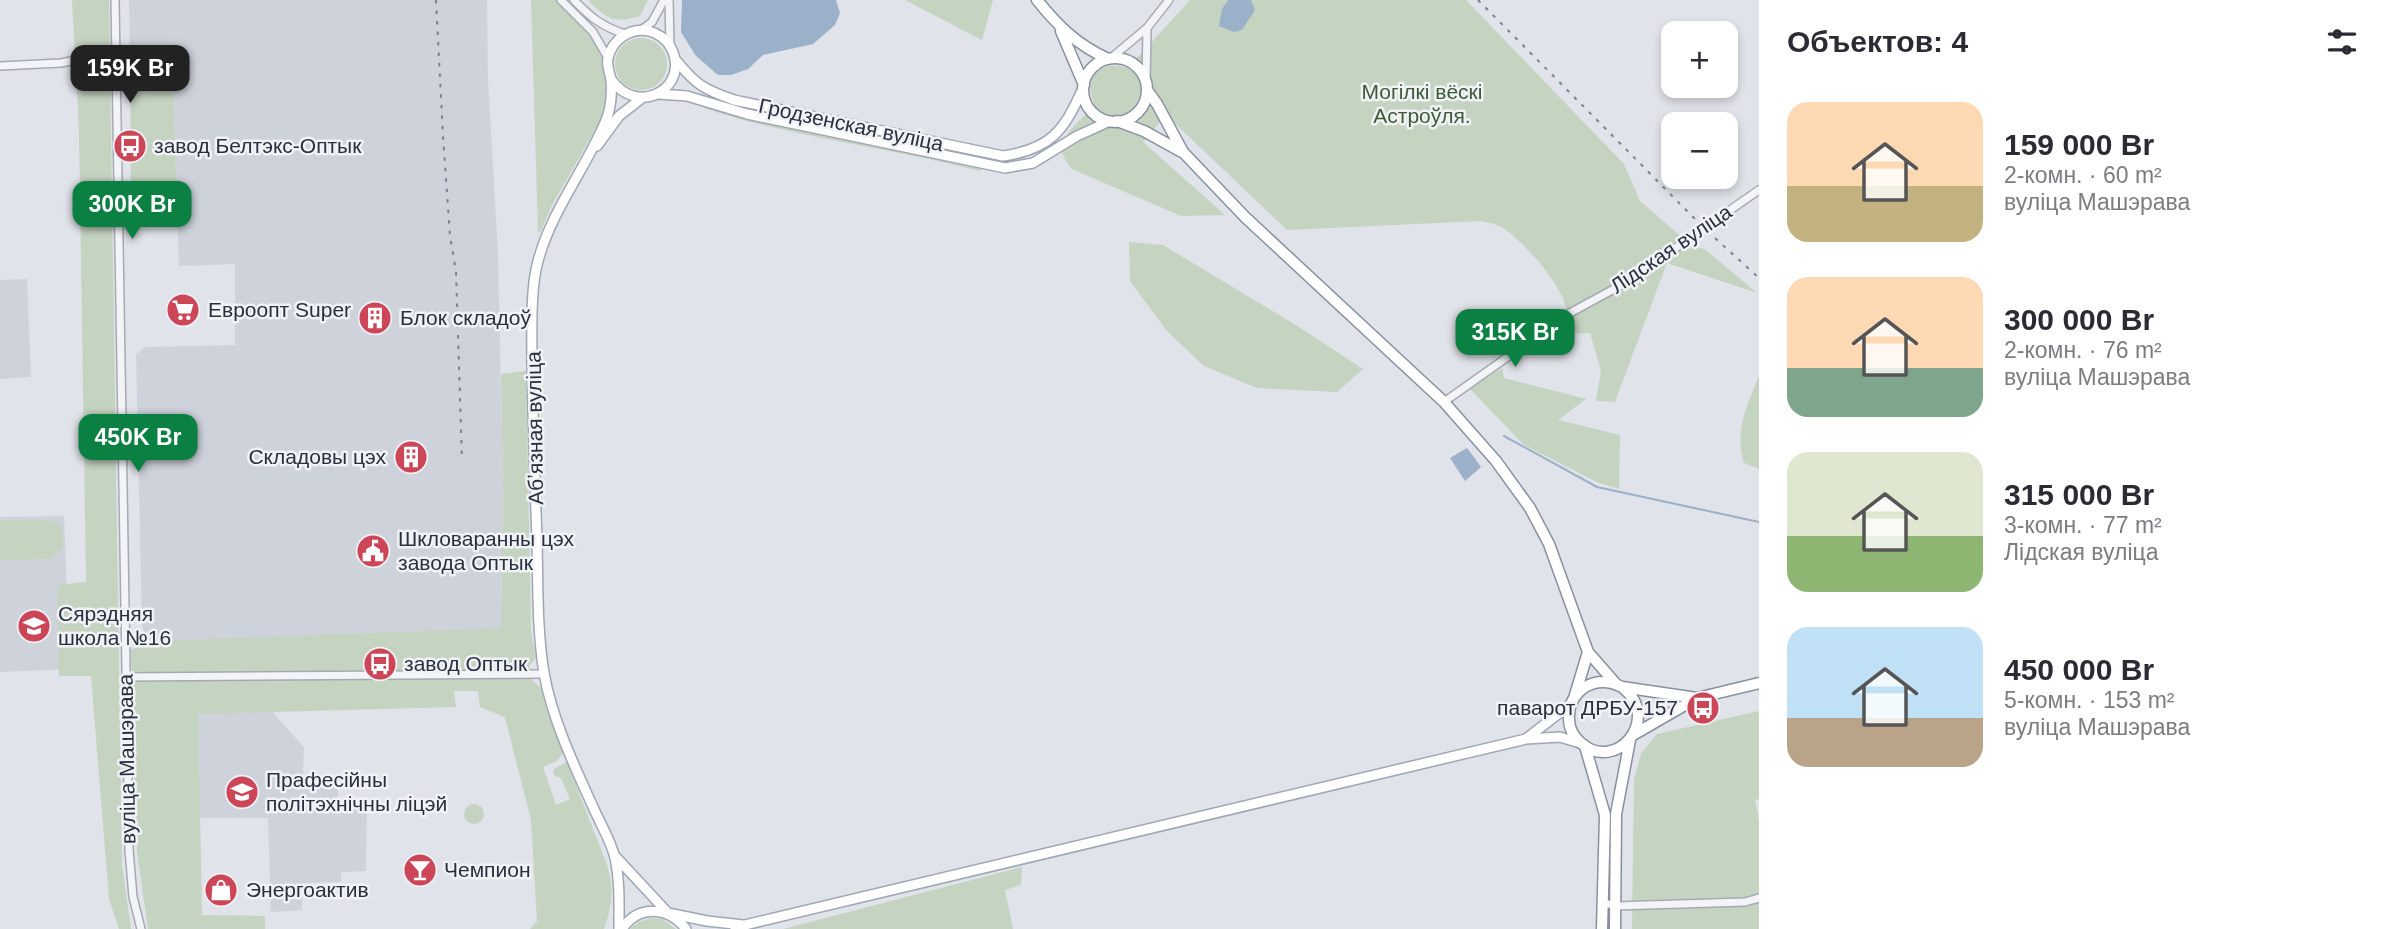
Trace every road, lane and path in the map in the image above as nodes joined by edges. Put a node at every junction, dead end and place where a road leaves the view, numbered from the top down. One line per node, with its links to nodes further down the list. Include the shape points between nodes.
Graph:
1 (115, 0): 12 (street, вуліца Машэрава)
2 (561, 0): 13 (street, Абʼязная вуліца, via 593,32)
3 (574, 0): 10 (street, via 594,21)
4 (667, 0): 9 (street); 11 (street)
5 (1037, 0): 7 (highway)
6 (1169, 0): 8 (street)
7 (1060, 28): 15 (highway, via 1087,49); 18 (highway)
8 (1147, 28): 15 (street); 19 (street)
9 (641, 30): 10 (main road); 11 (main road)
10 (625, 34): 13 (main road)
11 (670, 45): 14 (main road)
12 (115, 52): 16 (street, via 61,63); 29 (street, вуліца Машэрава)
13 (608, 58): 17 (main road, Абʼязная вуліца)
14 (675, 59): 18 (main road, Гродзенская вуліца, via 698,85 734,100 1003,156 1040,147 1067,122); 20 (main road, via 674,73)
15 (1110, 59): 18 (highway, via 1092,68); 19 (highway, via 1134,64)
16 (0, 66)
17 (611, 79): 21 (main road, via 623,93); 24 (main road, Абʼязная вуліца, via 607,117)
18 (1083, 86): 22 (highway, via 1090,109)
19 (1146, 87): 22 (highway, via 1138,112); 23 (highway)
20 (658, 94): 21 (main road, Абʼязная вуліца); 22 (main road, Гродзенская вуліца, via 687,96 747,114 1005,169 1032,163)
21 (642, 98): 24 (main road, Абʼязная вуліца, via 619,116)
22 (1113, 121): 23 (highway)
23 (1183, 152): 26 (highway, via 1245,217)
24 (583, 165): 28 (main road, Абʼязная вуліца, via 560,205 534,283 539,614)
25 (1759, 190): 26 (street, Лідская вуліца, via 1625,283 1568,314)
26 (1444, 402): 27 (highway, via 1530,508 1549,544)
27 (1588, 652): 31 (highway); 33 (highway)
28 (545, 674): 29 (street); 37 (main road, Абʼязная вуліца, via 555,713)
29 (125, 677): 43 (street, вуліца Машэрава, via 128,850)
30 (1759, 683): 32 (highway)
31 (1619, 685): 32 (highway); 33 (highway, via 1592,683); 34 (highway, via 1637,706 1638,723)
32 (1697, 698): 34 (highway)
33 (1572, 701): 35 (main road); 36 (highway, via 1570,728)
34 (1631, 737): 36 (highway, via 1609,751); 40 (highway, via 1616,814)
35 (1526, 739): 36 (main road, via 1560,737); 42 (main road)
36 (1583, 745): 39 (highway, via 1605,814)
37 (615, 856): 41 (main road, Абʼязная вуліца); 44 (main road, Абʼязная вуліца)
38 (1759, 898): 40 (street)
39 (1602, 902): 40 (street); 47 (highway)
40 (1615, 906): 48 (highway)
41 (668, 914): 42 (main road); 44 (main road, via 641,913); 45 (main road, Абʼязная вуліца)
42 (744, 925): 46 (main road)
43 (141, 929)
44 (620, 929)
45 (686, 929)
46 (735, 929)
47 (1602, 929)
48 (1615, 929)

